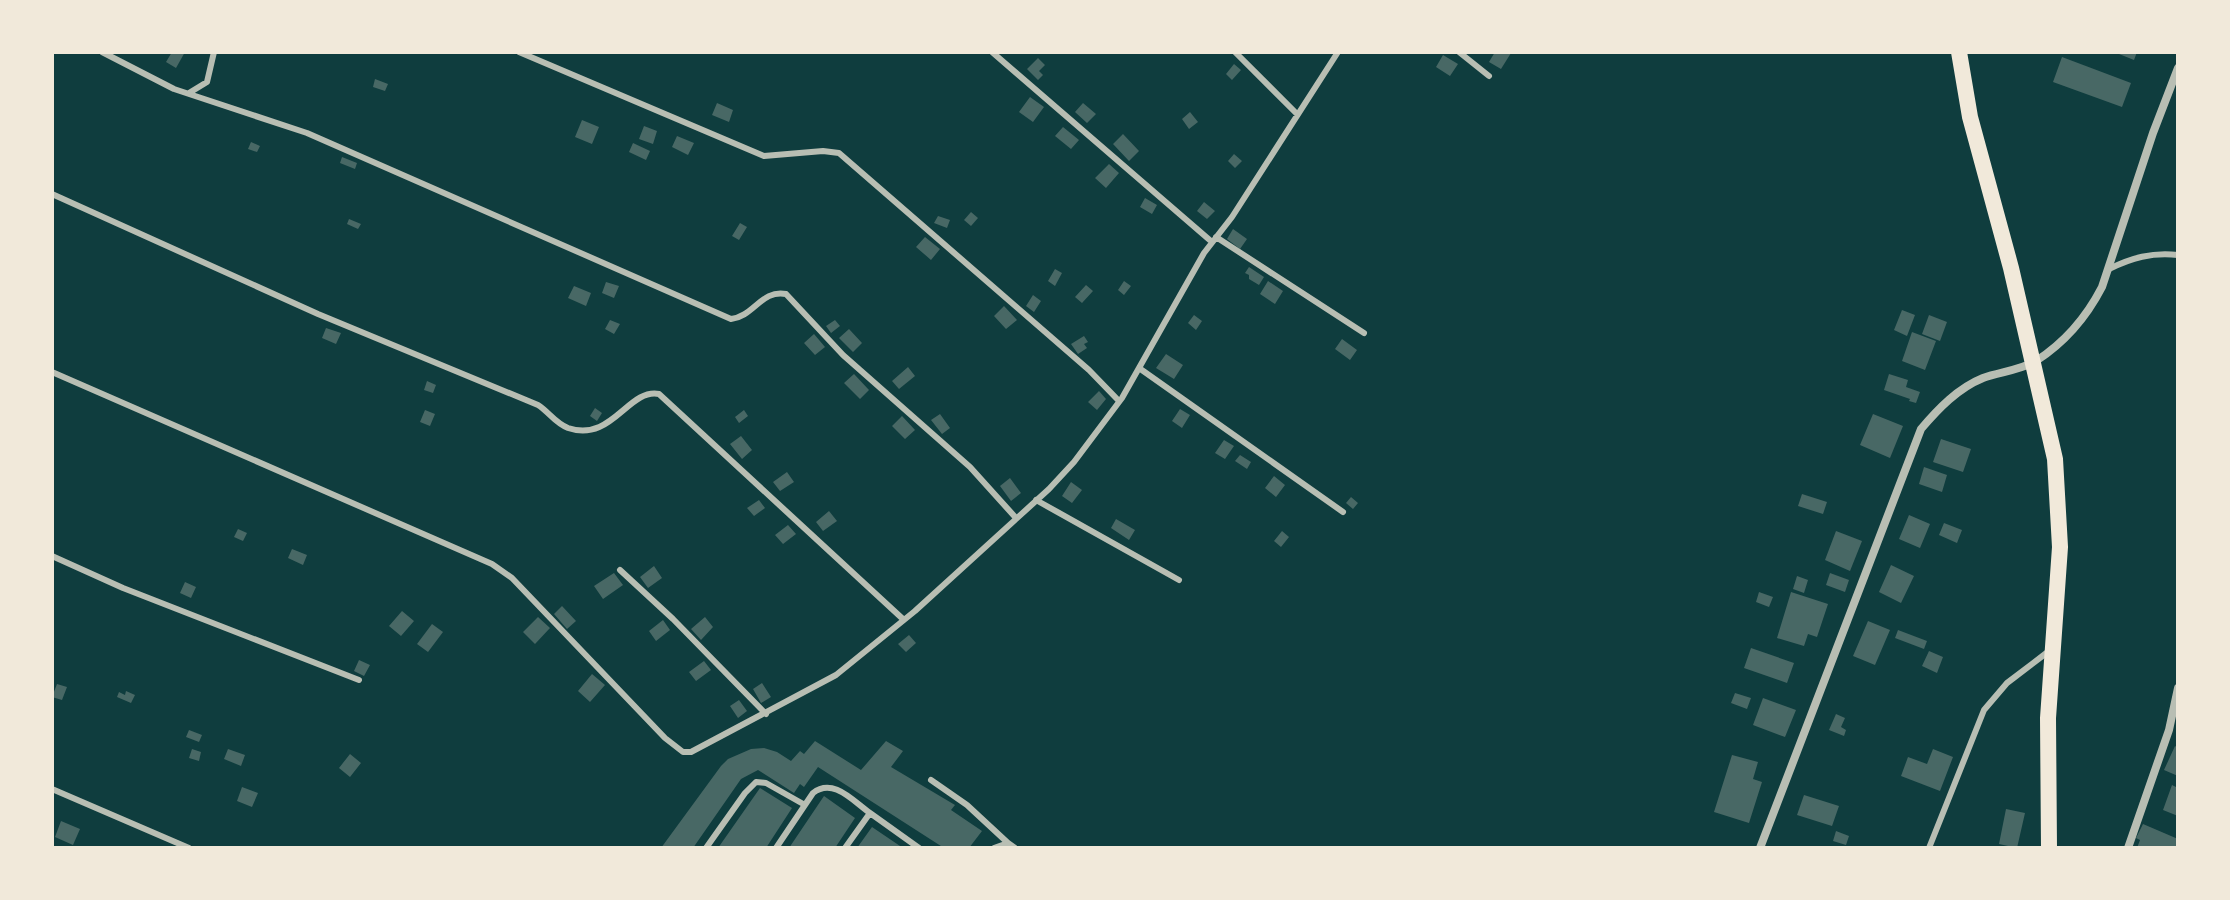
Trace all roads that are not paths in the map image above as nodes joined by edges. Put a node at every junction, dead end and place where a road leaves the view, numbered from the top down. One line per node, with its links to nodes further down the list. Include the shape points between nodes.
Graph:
1 (102, 52): 11 (lane)
2 (214, 52): 11 (lane, via 207,82)
3 (519, 52): 21 (lane, via 764,156 839,153)
4 (992, 52): 14 (lane)
5 (1235, 52): 12 (lane)
6 (1338, 52): 12 (lane)
7 (1459, 52): 10 (lane)
8 (1959, 52): 18 (main road, via 1970,117)
9 (2178, 68): 16 (street)
10 (1489, 76)
11 (189, 93): 24 (lane, via 307,133 731,319 769,295 786,294 843,355 970,467)
12 (1297, 114): 14 (lane)
13 (52, 194): 28 (lane, via 318,314 538,405 568,428 598,429 648,393 659,394)
14 (1214, 240): 17 (lane); 19 (lane)
15 (2178, 255): 16 (lane, via 2140,256)
16 (2109, 269): 18 (street, via 2083,318)
17 (1364, 333)
18 (2034, 362): 29 (main road, via 2058,493 2060,547); 45 (street, via 1969,385 1921,429)
19 (1139, 368): 21 (lane); 23 (lane)
20 (52, 372): 32 (lane, via 492,564 512,578 683,752 704,747)
21 (1119, 401): 22 (lane, via 1074,462)
22 (1036, 500): 24 (lane); 27 (lane)
23 (1343, 512)
24 (1016, 518): 28 (lane)
25 (52, 556): 30 (lane)
26 (620, 570): 32 (lane)
27 (1179, 580)
28 (904, 620): 32 (lane, via 836,675)
29 (2052, 649): 46 (lane, via 1991,699); 47 (main road)
30 (359, 680)
31 (2178, 688): 48 (street)
32 (766, 714)
33 (931, 780): 37 (lane)
34 (52, 789): 38 (lane)
35 (805, 805): 36 (lane, via 818,789 832,786); 39 (lane, via 756,782); 40 (lane)
36 (870, 813): 41 (lane); 42 (lane)
37 (1008, 843): 43 (lane); 44 (lane)
38 (189, 848)
39 (706, 848)
40 (776, 848)
41 (845, 848)
42 (918, 848)
43 (994, 848)
44 (1015, 848)
45 (1760, 848)
46 (1929, 848)
47 (2049, 848)
48 (2128, 848)

